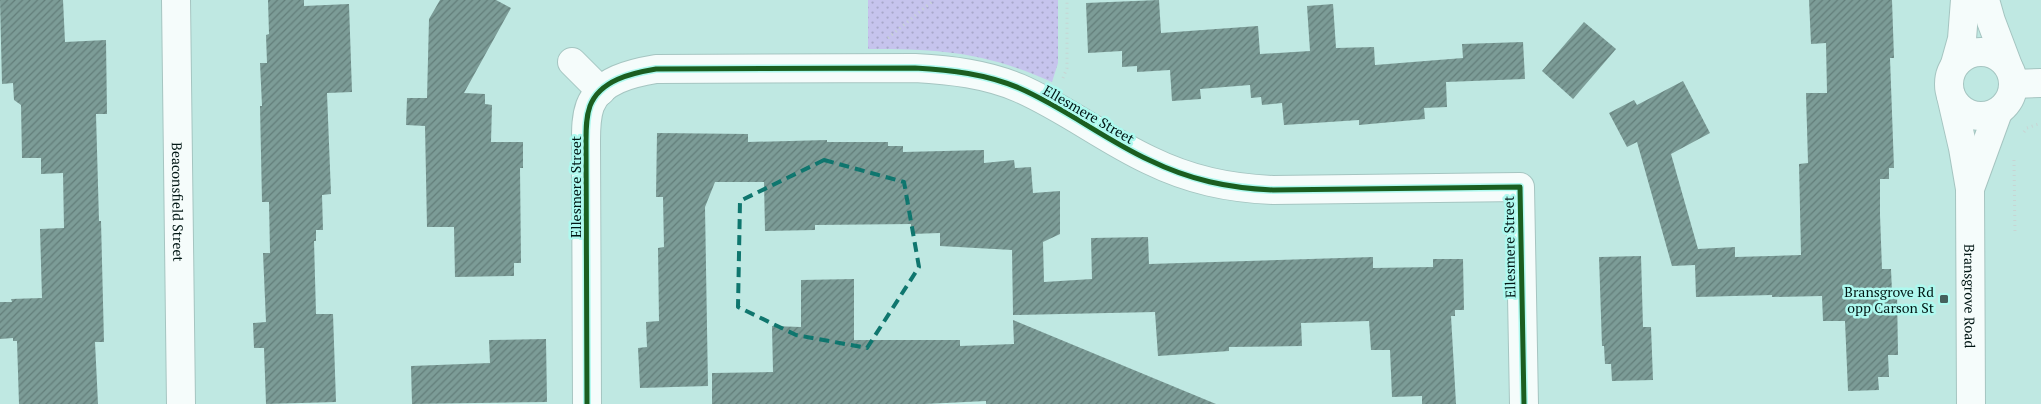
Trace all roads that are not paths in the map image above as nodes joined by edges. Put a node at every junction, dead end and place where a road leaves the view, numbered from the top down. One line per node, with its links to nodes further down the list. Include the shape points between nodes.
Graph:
1 (176, 0): 12 (street, Beaconsfield Street)
2 (1965, 0): 5 (street, via 1962,39)
3 (1985, 0): 6 (street)
4 (572, 62): 8 (street)
5 (1955, 64): 6 (street, via 1964,56 1984,52 2002,59); 9 (street, via 1948,85)
6 (2010, 75): 7 (street); 10 (street, via 2009,100)
7 (2041, 84)
8 (601, 91): 13 (street, Ellesmere Street, via 590,106 586,141); 14 (street, Ellesmere Street, via 625,76 656,69 948,70 982,76 1017,88 1051,103 1148,160 1208,183 1274,190 1520,187)
9 (1951, 96): 10 (street, via 1966,113 1982,117); 11 (street, Bransgrove Road)
10 (1998, 112): 11 (street, Bransgrove Road)
11 (1970, 189): 15 (street, Bransgrove Road)
12 (181, 404)
13 (588, 404)
14 (1524, 404)
15 (1971, 404)

